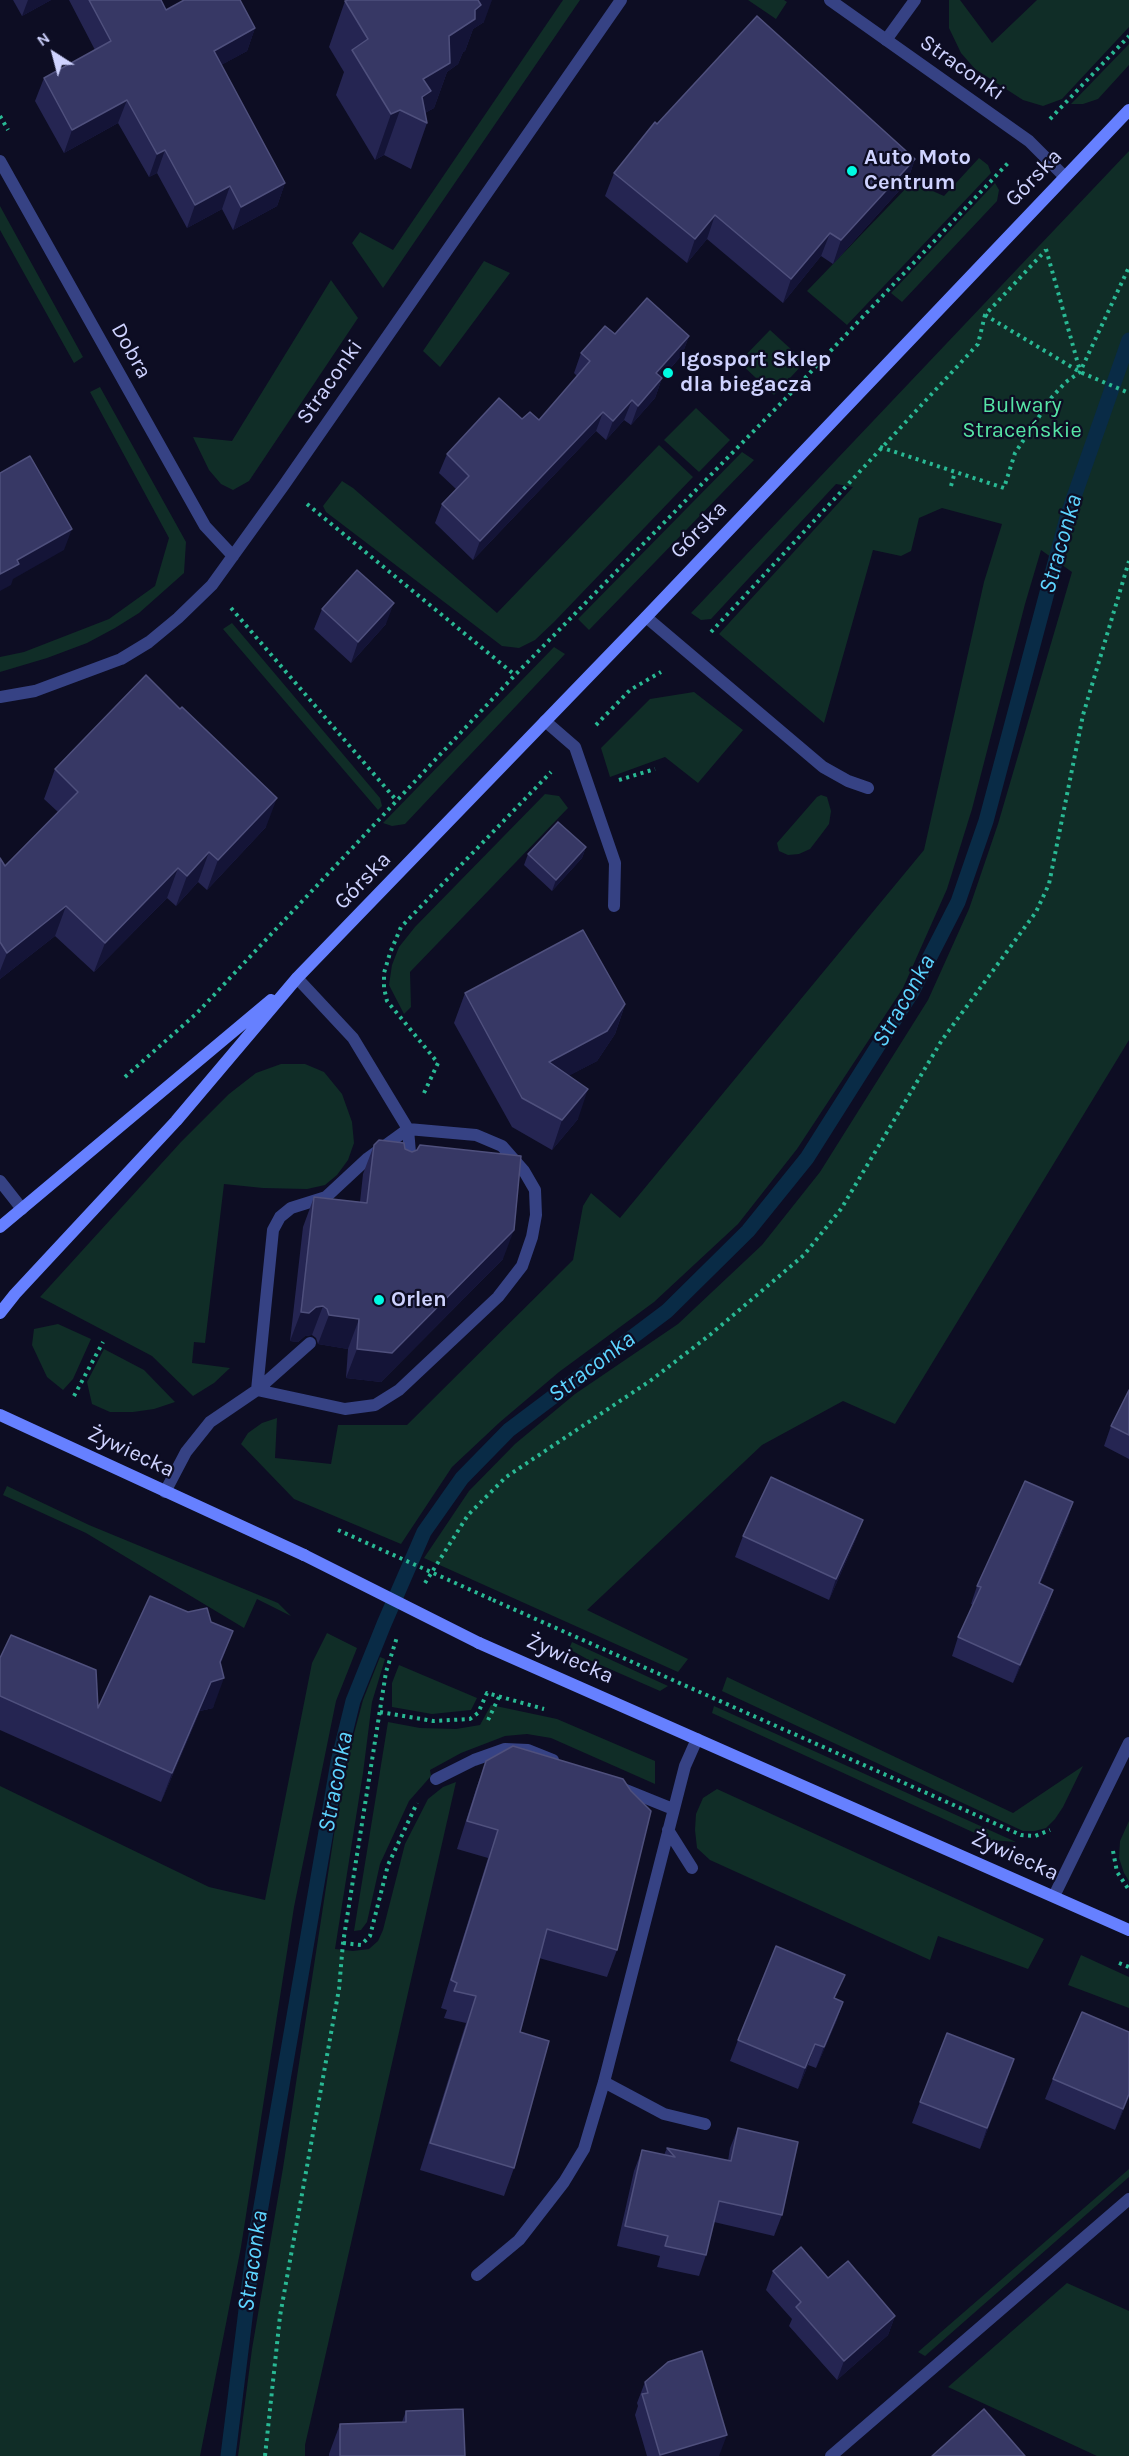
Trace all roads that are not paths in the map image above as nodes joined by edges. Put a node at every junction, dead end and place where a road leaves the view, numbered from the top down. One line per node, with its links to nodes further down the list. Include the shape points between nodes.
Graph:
1 (621, 0): 8 (street, Straconki)
2 (830, 0): 4 (street, Straconki)
3 (915, 0): 4 (street)
4 (886, 40): 7 (street, Straconki, via 1029,141)
5 (1129, 110): 7 (street, Górska)
6 (0, 161): 8 (street, Dobra, via 205,526)
7 (1065, 177): 9 (street, Górska)
8 (233, 556): 10 (street, Straconki, via 212,585 178,618 122,659 35,691)
9 (646, 617): 11 (street, Górska); 12 (street, via 823,766)
10 (0, 697)
11 (545, 721): 13 (street, via 575,747 615,863); 14 (street, Górska)
12 (868, 788)
13 (614, 906)
14 (297, 978): 15 (street, via 353,1038); 18 (street, Górska); 20 (street, Górska, via 176,1121)
15 (408, 1129): 16 (street, via 410,1153); 22 (street, via 368,1158 326,1197 291,1208 280,1217 273,1230); 22 (street, via 476,1136 502,1146 524,1171 535,1190 536,1215 522,1266 490,1305 399,1390 375,1405 345,1408)
16 (401, 1173)
17 (0, 1181): 18 (street)
18 (22, 1209): 19 (street, Górska)
19 (0, 1227)
20 (0, 1313)
21 (310, 1343): 22 (street)
22 (256, 1390): 24 (street, via 210,1422 186,1452)
23 (0, 1415): 24 (street, Żywiecka)
24 (165, 1492): 25 (street, Żywiecka, bridge, via 304,1555 478,1642)
25 (697, 1738): 30 (street); 33 (street, Żywiecka)
26 (1129, 1743): 33 (street)
27 (570, 1767): 28 (street, via 528,1750 505,1749)
28 (436, 1779)
29 (601, 1780): 30 (street)
30 (673, 1809): 31 (street)
31 (668, 1830): 32 (street); 35 (street)
32 (692, 1868)
33 (1054, 1896): 34 (street, Żywiecka)
34 (1129, 1930)
35 (604, 2082): 36 (street, via 664,2114); 38 (street, via 584,2149 564,2182 519,2240)
36 (705, 2124)
37 (1129, 2199): 39 (street)
38 (477, 2275)
39 (831, 2456)

